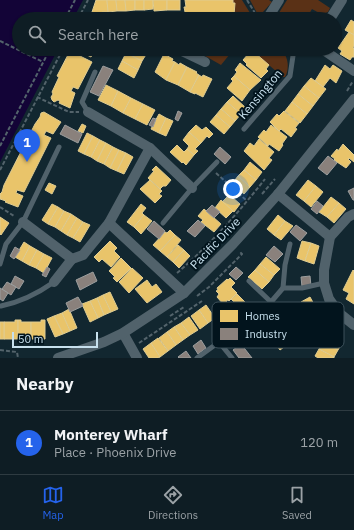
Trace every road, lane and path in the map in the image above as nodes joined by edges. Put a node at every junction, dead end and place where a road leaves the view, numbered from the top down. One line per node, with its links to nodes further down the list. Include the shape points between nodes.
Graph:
1 (75, 0): 6 (path)
2 (88, 0): 7 (path)
3 (247, 0): 8 (path)
4 (279, 0): 9 (street)
5 (342, 0): 10 (street)
6 (69, 12)
7 (82, 12)
8 (254, 12)
9 (272, 12)
10 (334, 12)
11 (0, 41): 12 (path)
12 (12, 47)
13 (31, 56): 19 (path)
14 (46, 56): 19 (path)
15 (59, 56): 23 (path)
16 (192, 56): 20 (street)
17 (293, 56): 26 (lane, Kensington, via 290,76)
18 (332, 56): 21 (street)
19 (43, 62): 27 (path)
20 (205, 62)
21 (354, 71)
22 (94, 72): 25 (lane, via 82,102)
23 (37, 97): 25 (path, via 69,112); 32 (path)
24 (354, 99): 35 (street, Pacific Drive)
25 (88, 112): 29 (street)
26 (244, 129)
27 (0, 146)
28 (59, 147): 39 (lane)
29 (150, 148): 34 (street); 40 (street)
30 (217, 162): 31 (lane)
31 (211, 168): 34 (lane); 36 (path)
32 (0, 170)
33 (265, 179): 36 (path)
34 (192, 188): 41 (lane)
35 (278, 194): 42 (street); 51 (street, Pacific Drive)
36 (247, 201): 46 (path, via 199,254)
37 (0, 207): 39 (path)
38 (354, 214): 42 (street)
39 (23, 222): 44 (street); 45 (lane, via 6,244)
40 (109, 223): 44 (street, via 83,255); 46 (street)
41 (163, 223)
42 (330, 237): 49 (street)
43 (290, 244): 50 (lane)
44 (72, 259): 48 (street)
45 (0, 264)
46 (169, 280): 51 (street)
47 (249, 281): 53 (lane)
48 (54, 282): 55 (lane, via 34,296)
49 (324, 283): 50 (lane, via 302,288); 54 (street)
50 (283, 288): 53 (lane)
51 (184, 293): 58 (street, Pacific Drive)
52 (202, 302): 59 (path)
53 (271, 302)
54 (331, 302)
55 (1, 306)
56 (344, 317): 57 (street)
57 (354, 325)
58 (123, 333): 59 (street); 64 (street, Pacific Drive)
59 (132, 348): 65 (street)
60 (212, 348): 66 (lane)
61 (224, 348): 67 (lane)
62 (0, 350): 63 (path, via 17,352)
63 (18, 358)
64 (58, 358)
65 (137, 358)
66 (197, 358)
67 (232, 358)

